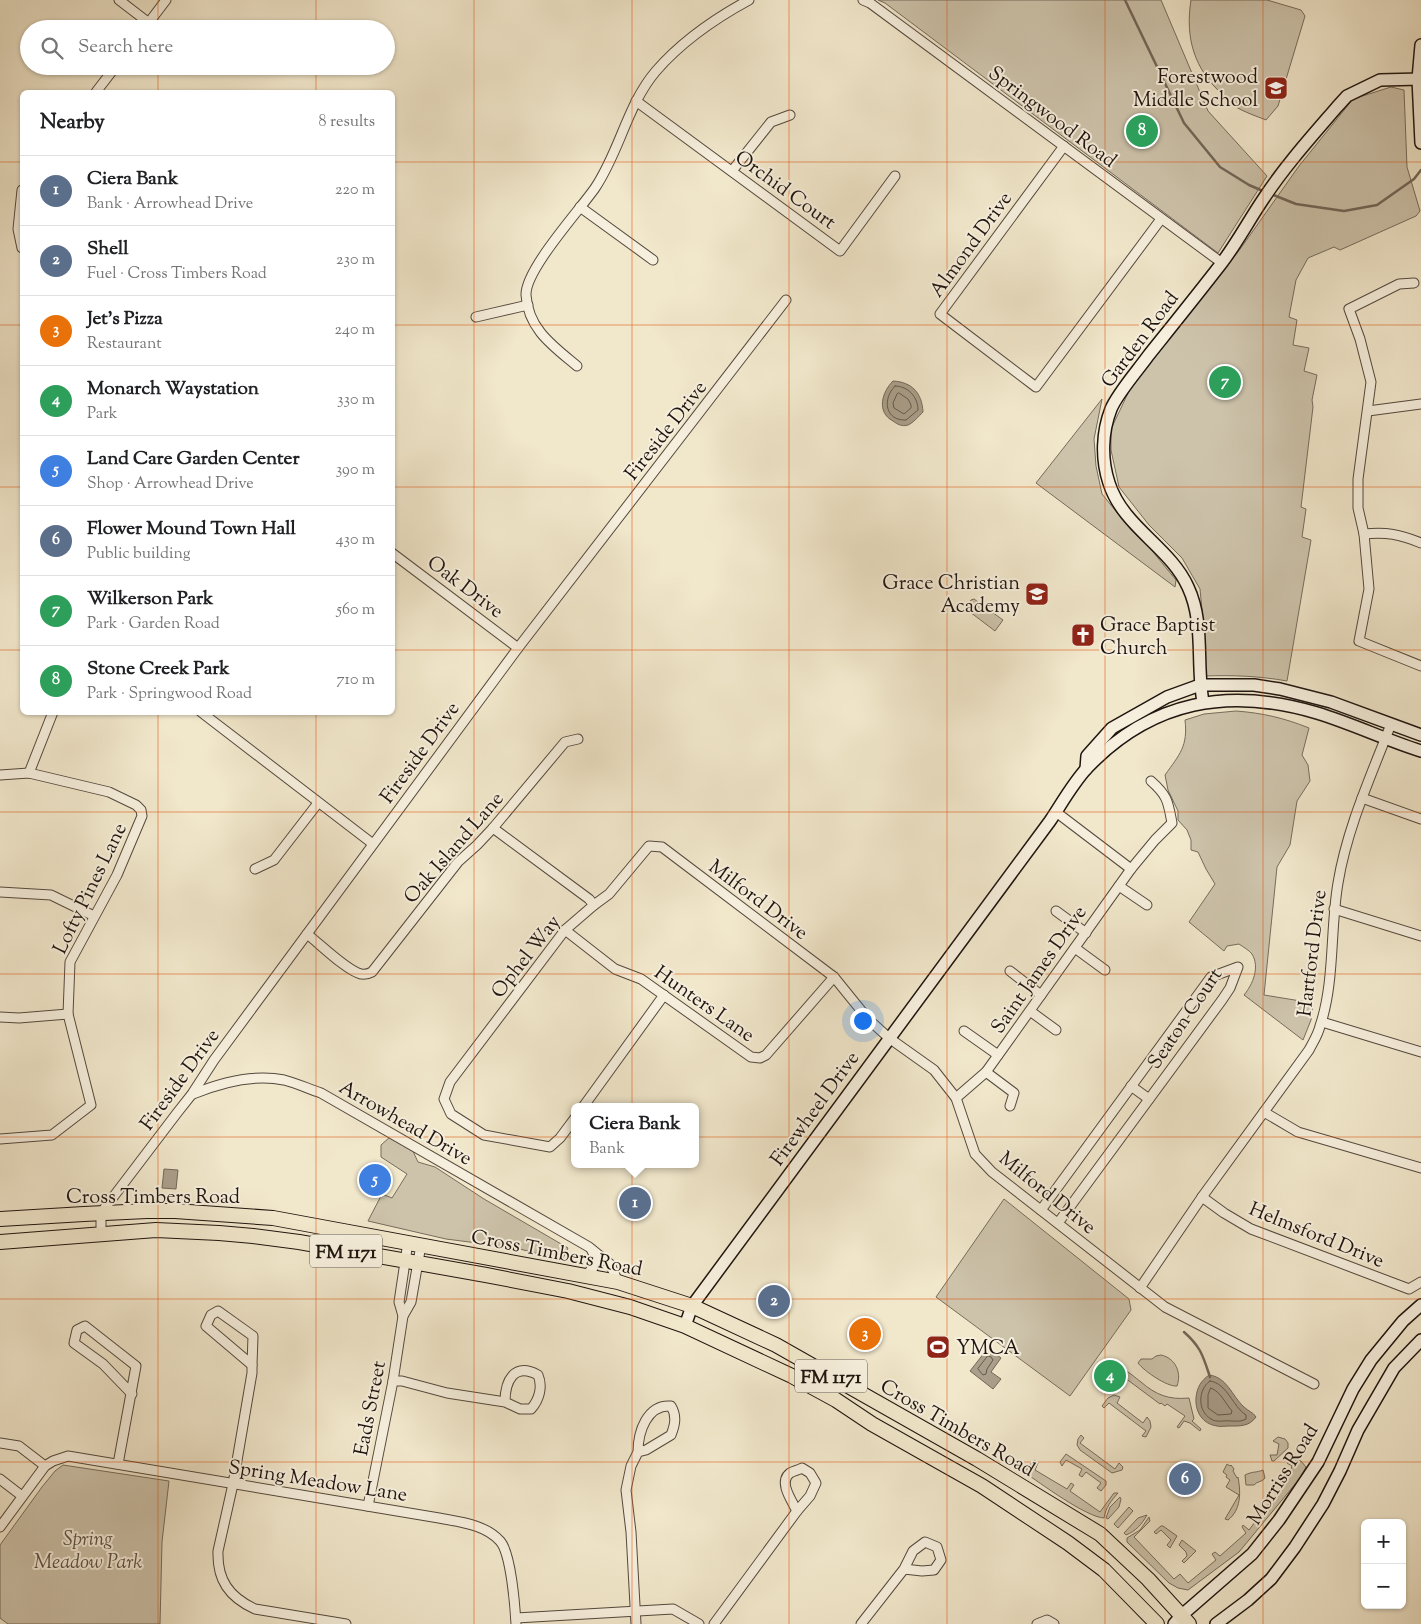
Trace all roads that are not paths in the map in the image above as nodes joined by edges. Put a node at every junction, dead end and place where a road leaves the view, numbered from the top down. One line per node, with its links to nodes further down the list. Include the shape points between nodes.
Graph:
1 (119, 0): 5 (street)
2 (166, 0): 6 (street)
3 (749, 0): 11 (street, via 698,31 676,49)
4 (862, 0): 15 (street, Springwood Road)
5 (140, 20)
6 (151, 20)
7 (1421, 44): 9 (street)
8 (109, 75): 10 (street)
9 (1420, 79): 13 (street); 23 (street, Garden Road, via 1380,80 1347,96 1264,197)
10 (98, 90)
11 (636, 101): 16 (street, Orchid Court); 18 (street, via 602,177)
12 (790, 115): 16 (street, via 771,122)
13 (1420, 135): 14 (street)
14 (1421, 143)
15 (1064, 146): 20 (street, Springwood Road); 20 (street, Almond Drive, via 940,314 1036,387)
16 (732, 172): 17 (street, Orchid Court, via 840,251)
17 (895, 176)
18 (580, 207): 22 (street); 26 (street, via 536,265 528,282)
19 (20, 210): 21 (street)
20 (1161, 219): 23 (street, Springwood Road)
21 (20, 238)
22 (653, 260)
23 (1222, 262): 36 (street, Garden Road, via 1135,372 1112,407 1104,431 1103,460 1117,500 1176,567 1188,587 1197,611)
24 (1414, 283): 30 (street, via 1399,284 1348,309 1371,382)
25 (786, 300): 34 (street, Fireside Drive)
26 (528, 305): 27 (street); 28 (street, via 542,337)
27 (476, 317)
28 (577, 366)
29 (1421, 404): 30 (street)
30 (1368, 411): 31 (street, via 1358,479 1358,508)
31 (1364, 534): 32 (street, via 1384,532); 35 (street, via 1369,589 1359,641)
32 (1421, 543)
33 (395, 555): 34 (street, Oak Drive)
34 (518, 648): 54 (street, Fireside Drive)
35 (1421, 666)
36 (1200, 685): 37 (street, Garden Road); 40 (street, Firewheel Drive, via 1254,685 1280,689 1331,702); 45 (street, Firewheel Drive, via 1167,697 1112,728 1087,756)
37 (1203, 702): 42 (street, Firewheel Drive, via 1248,700 1272,703 1318,713); 45 (street, Firewheel Drive, via 1154,718 1136,728 1110,746)
38 (52, 715): 46 (street)
39 (205, 715): 50 (street)
40 (1391, 724): 41 (street, Firewheel Drive); 42 (street, Hartford Drive)
41 (1421, 735)
42 (1385, 738): 44 (street, Firewheel Drive); 49 (street, Hartford Drive)
43 (578, 739): 53 (street, Oak Island Lane, via 565,742)
44 (1421, 752)
45 (1086, 769): 51 (street, Firewheel Drive)
46 (29, 773): 47 (street); 64 (street, Lofty Pines Lane, via 109,792 141,810 142,816 117,875)
47 (0, 775)
48 (1151, 781): 57 (street, Saint James Drive, via 1166,797 1172,823)
49 (1362, 798): 52 (street); 62 (street, Hartford Drive, via 1342,859)
50 (318, 803): 54 (street); 56 (street, via 274,860)
51 (1056, 812): 57 (street); 81 (street, Firewheel Drive)
52 (1421, 819)
53 (493, 828): 60 (street); 67 (street, Oak Island Lane, via 458,862 367,975 351,969)
54 (373, 844): 67 (street, Fireside Drive)
55 (649, 846): 60 (street, Ophel Way, via 609,894); 72 (street, Milford Drive, via 662,847)
56 (255, 869)
57 (1131, 869): 58 (street, Saint James Drive)
58 (1119, 886): 61 (street); 66 (street, Saint James Drive)
59 (0, 892): 64 (street, via 51,895)
60 (594, 905): 65 (street, Ophel Way)
61 (1146, 905)
62 (1334, 909): 68 (street); 78 (street, Hartford Drive, via 1329,986)
63 (1056, 911): 66 (street)
64 (94, 916): 76 (street, Lofty Pines Lane, via 70,962)
65 (565, 930): 73 (street, Hunters Lane, via 615,969 641,979); 92 (street, Ophel Way, via 450,1082 444,1100 451,1114 484,1135 550,1147)
66 (1086, 933): 69 (street, Saint James Drive)
67 (307, 934): 86 (street, Fireside Drive)
68 (1421, 936)
69 (1074, 948): 70 (street); 74 (street, Saint James Drive)
70 (1105, 970)
71 (1010, 971): 74 (street)
72 (834, 977): 73 (street, Hunters Lane, via 760,1058 751,1057); 81 (street, Milford Drive, via 868,1019)
73 (664, 995): 89 (street)
74 (1041, 995): 75 (street, Saint James Drive)
75 (1030, 1011): 79 (street); 83 (street, Saint James Drive)
76 (68, 1014): 77 (street); 93 (street, Lofty Pines Lane, via 92,1105 52,1135)
77 (0, 1017)
78 (1322, 1022): 82 (street); 91 (street, Hartford Drive, via 1309,1050)
79 (1056, 1030)
80 (964, 1031): 83 (street)
81 (889, 1038): 87 (street, Milford Drive, via 934,1070); 110 (street, Firewheel Drive)
82 (1421, 1052)
83 (998, 1055): 84 (street, Saint James Drive)
84 (986, 1072): 87 (street, Saint James Drive); 90 (street, via 1014,1093)
85 (1132, 1086): 88 (street, Seaton Court); 88 (street, Seaton Court, via 1211,976 1238,967 1230,988); 96 (street, Seaton Court)
86 (192, 1094): 97 (street, Fireside Drive); 103 (street, Arrowhead Drive, via 236,1081 266,1078 284,1080 321,1093)
87 (956, 1098): 96 (street, Milford Drive, via 976,1154 992,1172)
88 (1149, 1099): 99 (street, Seaton Court)
89 (586, 1103)
90 (1010, 1106)
91 (1264, 1112): 94 (street, via 1298,1132); 95 (street, Hartford Drive)
92 (571, 1123)
93 (0, 1139)
94 (1421, 1168)
95 (1202, 1197): 107 (street, Helmsford Drive, via 1251,1229 1409,1289); 108 (street, Hartford Drive)
96 (1041, 1210): 99 (street, Milford Drive)
97 (101, 1213): 98 (main road, Cross Timbers Road / FM 1171); 100 (street); 102 (main road, Cross Timbers Road / FM 1171, via 175,1211 257,1216)
98 (0, 1220)
99 (1058, 1223): 108 (street, Milford Drive)
100 (101, 1235): 101 (main road, Cross Timbers Road / FM 1171); 104 (main road, Cross Timbers Road / FM 1171, via 156,1230 219,1233 299,1242)
101 (0, 1242)
102 (414, 1244): 104 (street, Eads Street); 105 (main road, Cross Timbers Road / FM 1171)
103 (589, 1247): 105 (street, via 596,1258 593,1268); 106 (street, Arrowhead Drive, via 610,1264)
104 (411, 1263): 111 (main road, Cross Timbers Road / FM 1171, via 568,1291); 115 (street, Eads Street, via 399,1302 404,1316)
105 (585, 1276): 106 (main road, Cross Timbers Road / FM 1171)
106 (618, 1282): 110 (main road, Cross Timbers Road / FM 1171)
107 (1421, 1282)
108 (1140, 1288): 117 (street, Milford Drive, via 1165,1307)
109 (1421, 1305): 135 (street, Morriss Road, via 1371,1360 1353,1389 1318,1462 1274,1526 1252,1554)
110 (692, 1306): 111 (street, Firewheel Drive); 116 (main road, Cross Timbers Road / FM 1171, via 776,1345)
111 (685, 1326): 114 (main road, Cross Timbers Road / FM 1171)
112 (1421, 1340): 144 (street, via 1394,1368 1358,1430 1323,1504 1295,1547 1270,1579)
113 (252, 1364): 113 (street, via 206,1326 211,1315 218,1311 253,1336); 127 (street)
114 (792, 1376): 116 (main road, via 836,1390 842,1386); 125 (main road, Cross Timbers Road / FM 1171)
115 (393, 1381): 119 (street); 129 (street, Eads Street)
116 (841, 1381): 122 (main road, Cross Timbers Road / FM 1171)
117 (1314, 1384)
118 (132, 1394): 118 (street, via 102,1364 74,1343 78,1330 85,1326 136,1366); 123 (street)
119 (505, 1402): 119 (street, via 520,1410 531,1409 539,1396 538,1376 526,1370 517,1372 505,1388)
120 (0, 1443): 124 (street, via 19,1446)
121 (638, 1452): 121 (street, via 638,1442 650,1414 658,1408 671,1406 675,1419 671,1435); 133 (street, via 626,1490)
122 (967, 1454): 125 (main road); 135 (main road, Cross Timbers Road / FM 1171, via 1100,1534 1148,1578)
123 (118, 1464): 124 (street, Spring Meadow Lane, via 68,1456); 127 (street, Spring Meadow Lane)
124 (45, 1466): 128 (street, Spring Meadow Lane)
125 (957, 1472): 143 (main road, Cross Timbers Road / FM 1171, via 1026,1514 1104,1570)
126 (0, 1479): 128 (street)
127 (232, 1484): 129 (street, Spring Meadow Lane); 136 (street, via 218,1551 219,1570 227,1588 242,1603 255,1609)
128 (22, 1496): 131 (street, Spring Meadow Lane)
129 (368, 1506): 134 (street, Spring Meadow Lane, via 478,1526 500,1541 510,1573)
130 (797, 1510): 139 (street)
131 (0, 1527)
132 (904, 1569): 140 (street)
133 (635, 1611): 134 (street); 137 (street); 138 (street, via 673,1609)
134 (516, 1621)
135 (1181, 1621)
136 (346, 1624)
137 (636, 1624)
138 (699, 1624)
139 (714, 1624)
140 (861, 1624)
141 (1037, 1624): 142 (street, via 1047,1620)
142 (1054, 1624)
143 (1157, 1624)
144 (1216, 1624)

